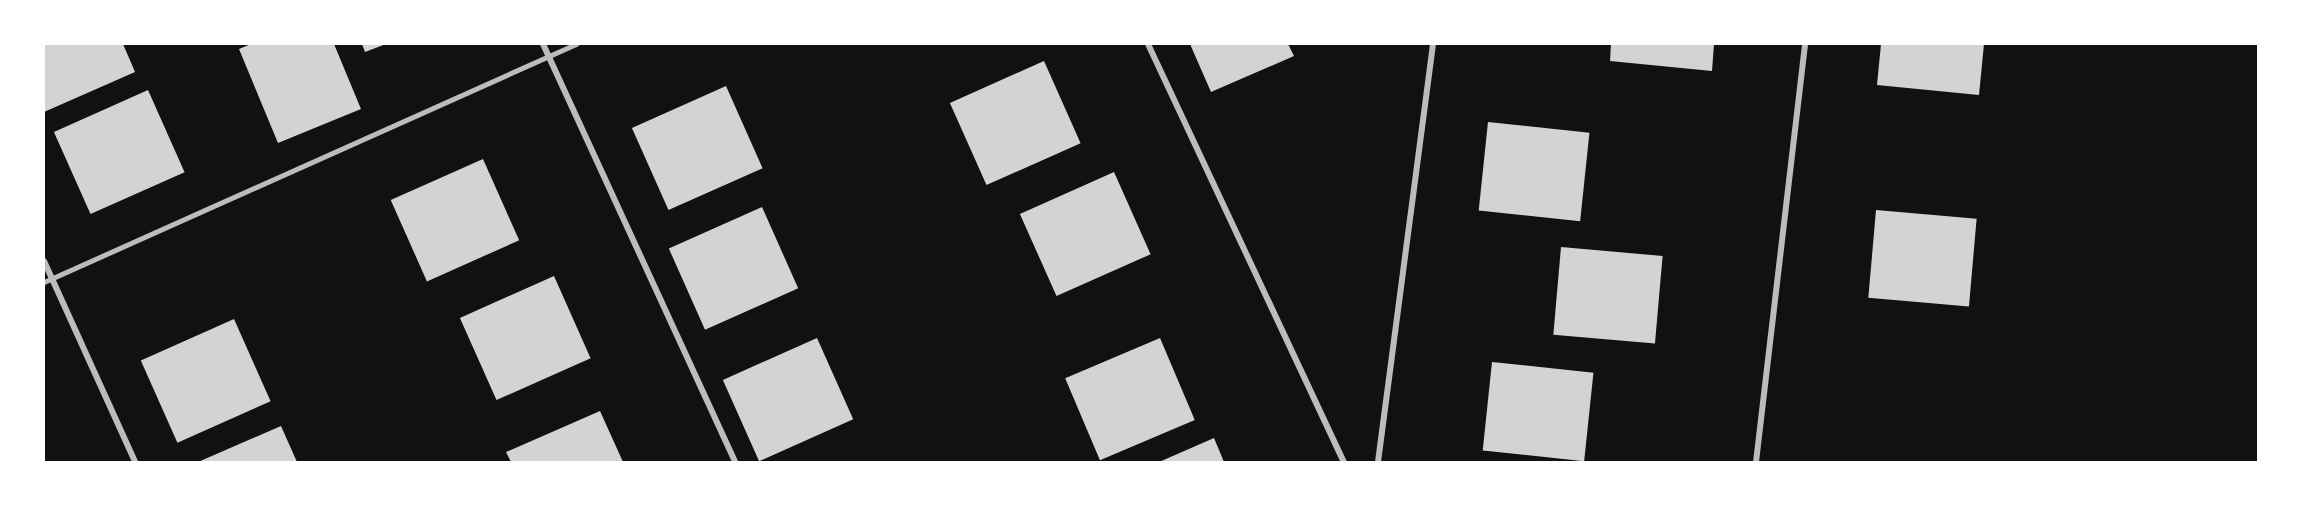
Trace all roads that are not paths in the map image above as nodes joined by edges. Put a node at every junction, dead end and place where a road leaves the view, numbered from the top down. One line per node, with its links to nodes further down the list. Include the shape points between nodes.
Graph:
1 (543, 44): 6 (street)
2 (576, 44): 6 (lane)
3 (1148, 44): 12 (street)
4 (1433, 44): 13 (street)
5 (1805, 44): 14 (street)
6 (548, 56): 8 (lane); 11 (street)
7 (44, 261): 8 (street)
8 (52, 279): 9 (lane); 10 (street)
9 (44, 282)
10 (135, 462)
11 (735, 462)
12 (1344, 462)
13 (1378, 462)
14 (1756, 462)

